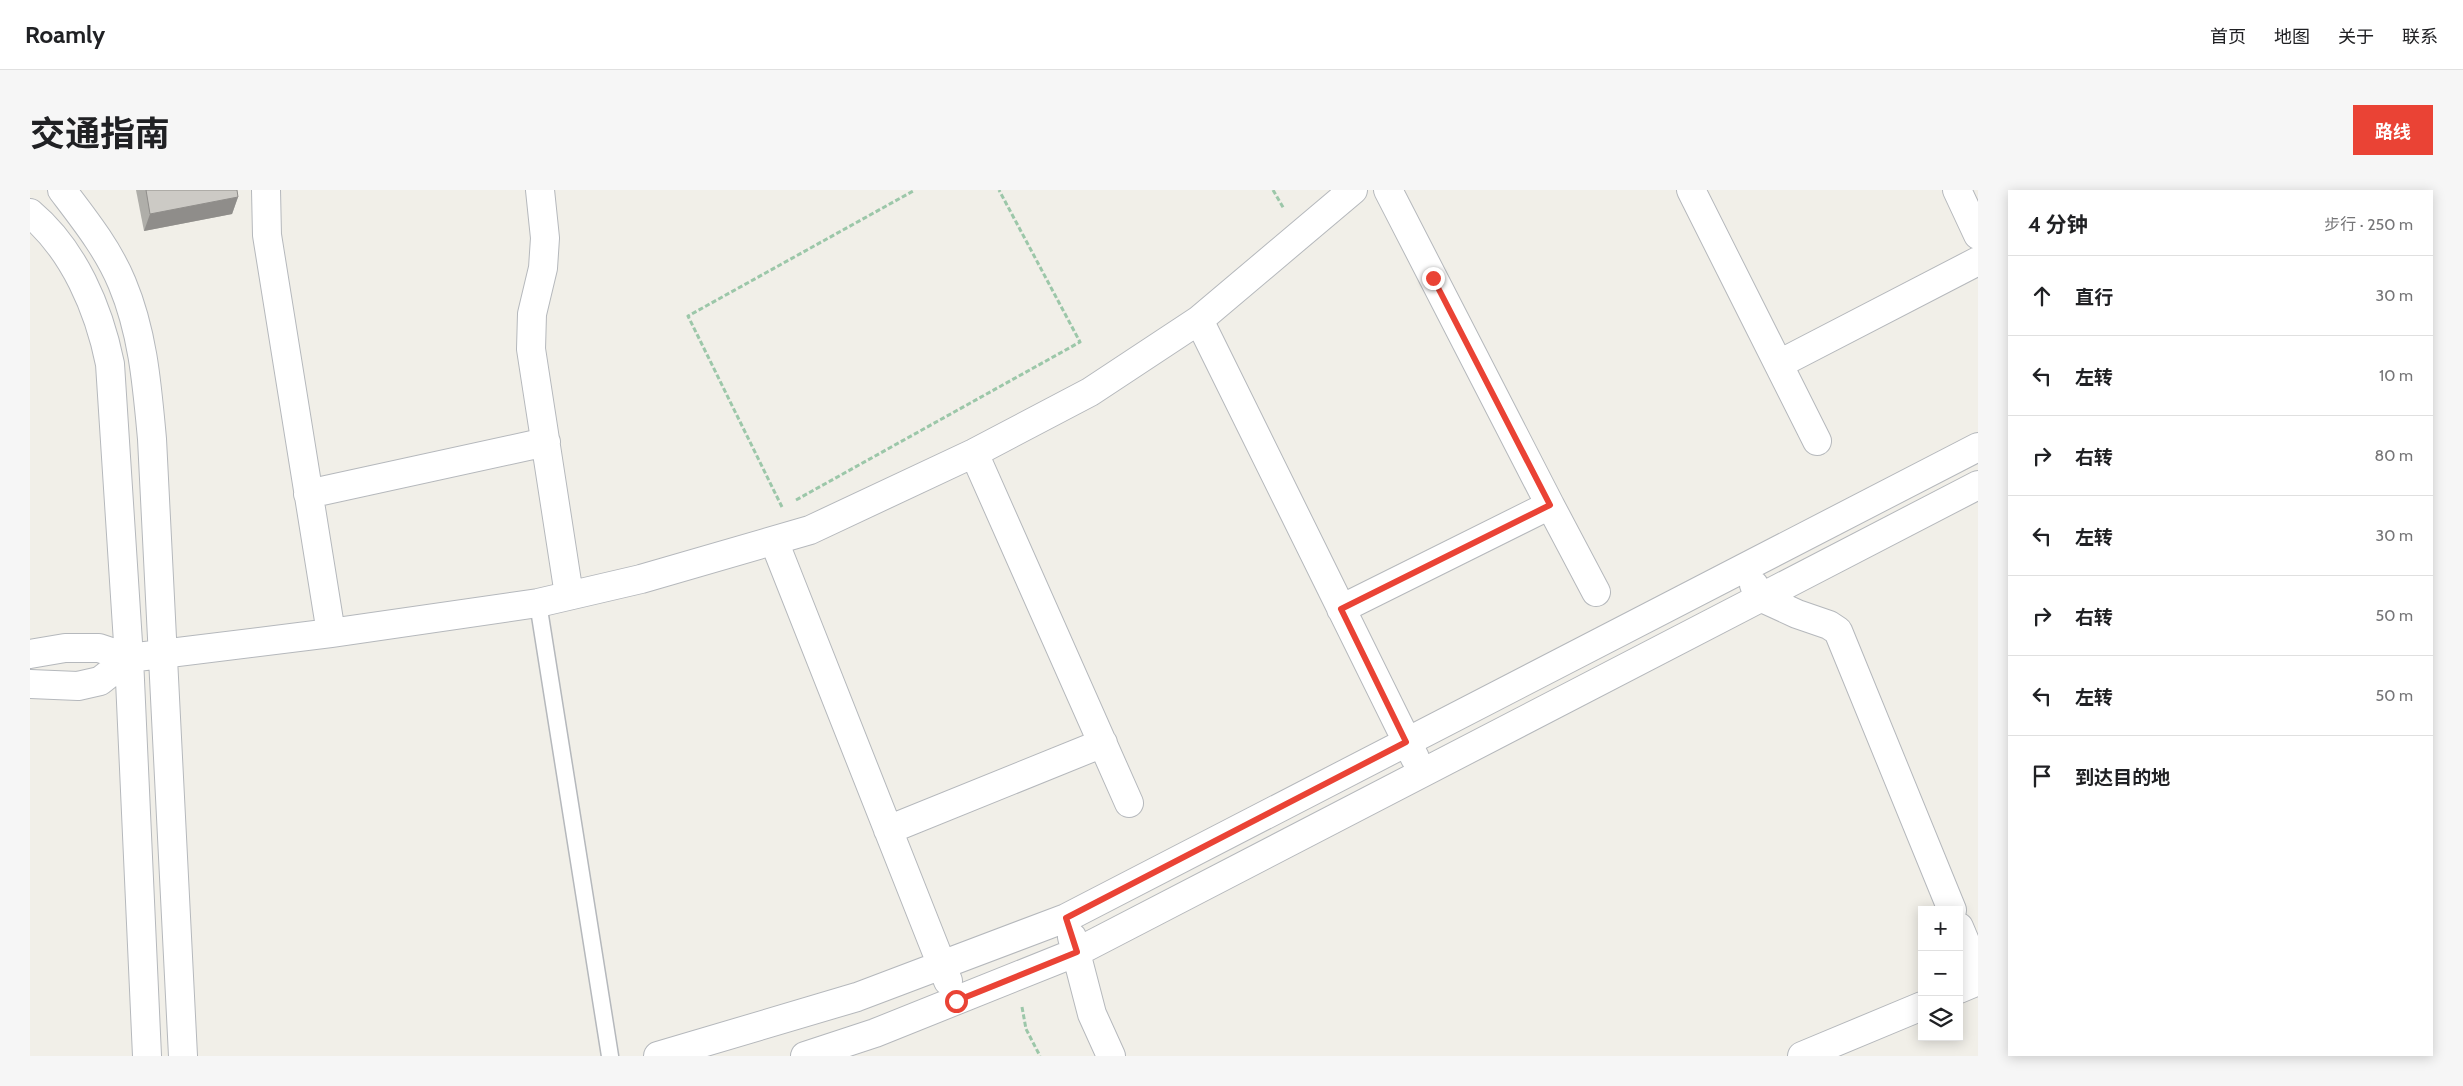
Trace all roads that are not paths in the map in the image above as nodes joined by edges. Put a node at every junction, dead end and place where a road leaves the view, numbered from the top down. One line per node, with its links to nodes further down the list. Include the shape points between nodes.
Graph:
1 (62, 190): 29 (street, via 104,249 121,282 135,318 143,352 152,439)
2 (266, 190): 18 (street, via 267,235)
3 (540, 190): 14 (street, via 545,238 543,268 532,314 532,349)
4 (1353, 190): 11 (street)
5 (1388, 190): 19 (street)
6 (1691, 190): 12 (street)
7 (1957, 190): 9 (street)
8 (30, 213): 30 (street, via 61,246 93,304 104,336 110,364)
9 (1978, 235)
10 (1978, 262): 12 (street)
11 (1199, 320): 16 (street, via 1090,392); 26 (street)
12 (1779, 364): 13 (street)
13 (1817, 441)
14 (546, 442): 18 (street); 23 (street)
15 (1978, 447): 21 (street)
16 (974, 453): 20 (street, via 810,530); 33 (street)
17 (1978, 486): 24 (street)
18 (308, 494): 27 (street)
19 (1550, 505): 22 (street); 26 (street)
20 (774, 541): 23 (street); 36 (street)
21 (1745, 566): 24 (street); 32 (street)
22 (1596, 592)
23 (569, 595): 25 (street)
24 (1760, 597): 34 (street); 37 (street, via 1829,625 1838,632)
25 (538, 602): 27 (street); 51 (lane)
26 (1341, 609): 32 (street)
27 (330, 633): 29 (street)
28 (30, 654): 30 (street, via 66,648 99,648)
29 (161, 655): 30 (street); 50 (street)
30 (129, 658): 31 (street, via 100,681 78,686); 49 (street)
31 (30, 684)
32 (1406, 742): 34 (street); 39 (street)
33 (1102, 743): 35 (street); 36 (street)
34 (1423, 772): 42 (street)
35 (1129, 803)
36 (888, 830): 43 (street)
37 (1950, 906)
38 (1978, 916): 40 (street)
39 (1066, 918): 42 (street); 43 (street)
40 (1963, 924)
41 (1963, 936): 44 (street)
42 (1077, 952): 47 (street); 54 (street, via 1092,1014)
43 (940, 965): 47 (street); 52 (street, via 857,997)
44 (1978, 972)
45 (1978, 981): 46 (street)
46 (1963, 987)
47 (956, 1001): 53 (street, via 875,1034)
48 (1918, 1008): 55 (street)
49 (148, 1056)
50 (182, 1056)
51 (610, 1056)
52 (658, 1056)
53 (805, 1056)
54 (1111, 1056)
55 (1802, 1056)

